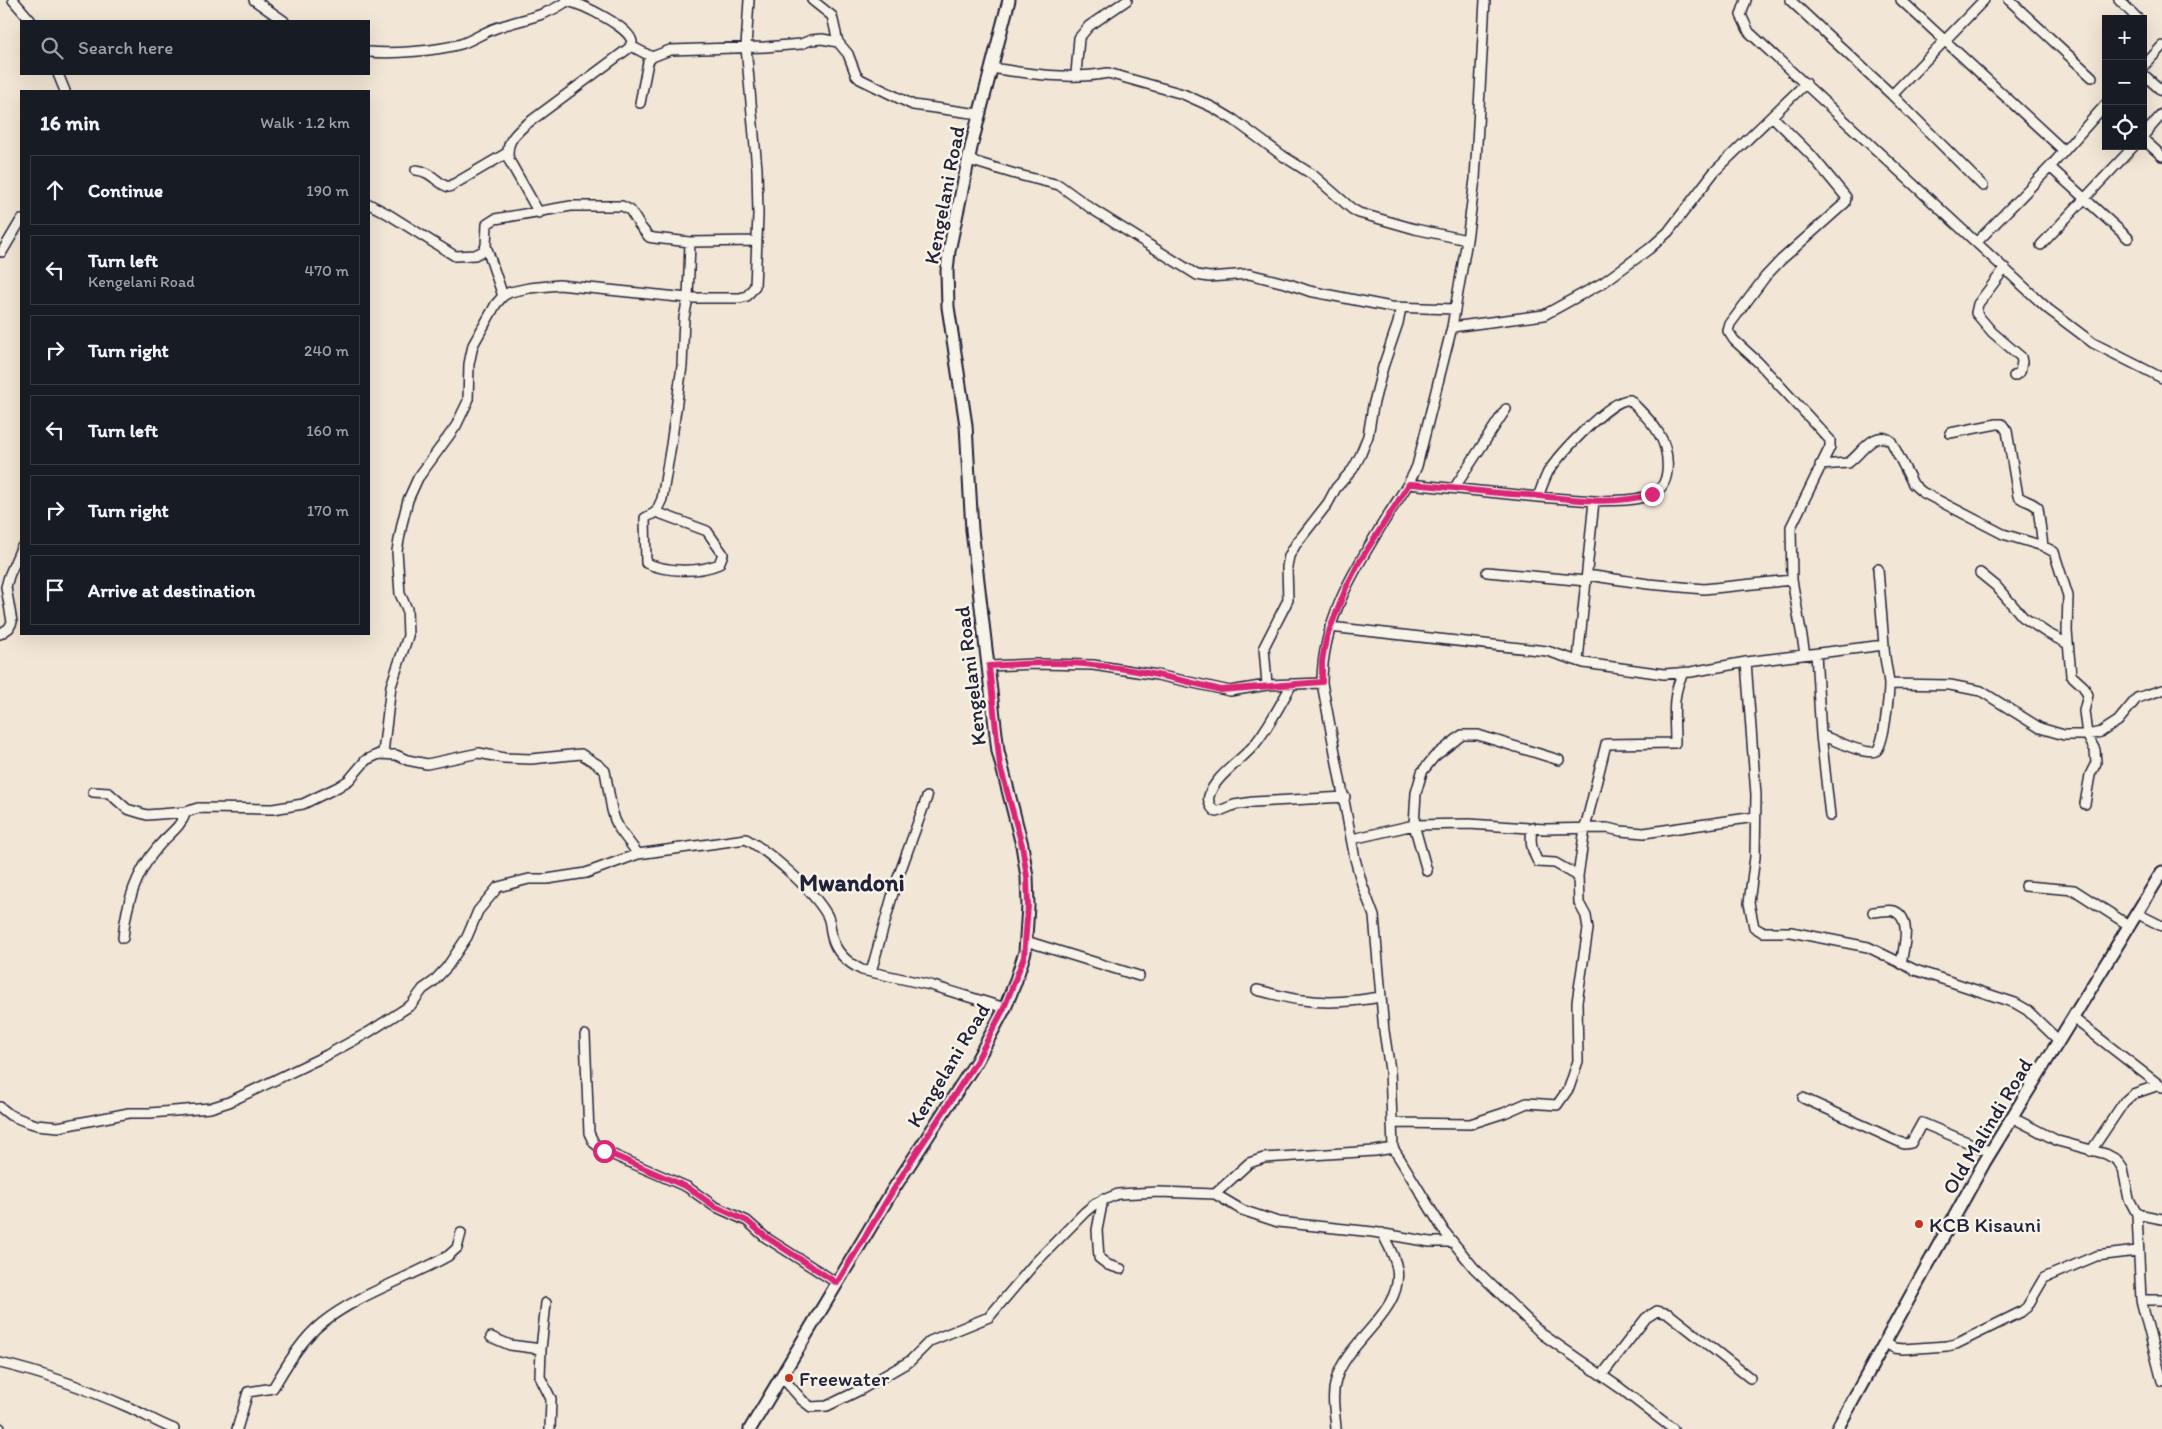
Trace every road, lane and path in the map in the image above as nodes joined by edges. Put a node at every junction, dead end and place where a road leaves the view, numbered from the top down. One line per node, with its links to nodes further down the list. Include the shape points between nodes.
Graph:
1 (13, 0): 16 (street)
2 (254, 0): 17 (street)
3 (566, 0): 20 (street, via 590,9 629,34); 23 (street, via 540,16 495,28 463,43 444,48)
4 (749, 0): 22 (street)
5 (812, 0): 19 (street, via 832,16)
6 (1009, 0): 26 (main road, Kengelani Road)
7 (1127, 0): 27 (street, via 1089,26 1079,38)
8 (1485, 0): 55 (street, via 1475,179)
9 (1746, 0): 31 (street, via 1741,15 1749,32)
10 (1790, 0): 34 (street)
11 (1901, 0): 18 (street)
12 (1984, 0): 18 (street)
13 (2009, 0): 29 (street)
14 (2119, 0): 15 (street)
15 (2134, 15)
16 (30, 20)
17 (283, 20)
18 (1945, 41): 34 (street); 42 (street)
19 (838, 42): 22 (street, via 816,40); 37 (street, via 848,54 860,80 913,105)
20 (632, 46): 24 (street); 44 (street, via 524,126 511,139)
21 (2162, 46): 25 (street)
22 (746, 47): 24 (street, via 670,50); 56 (street, via 757,169)
23 (370, 52)
24 (652, 57): 35 (street, via 646,68)
25 (2147, 63)
26 (992, 68): 27 (street, via 1029,74); 37 (main road, Kengelani Road)
27 (1076, 74): 55 (street, via 1108,73 1183,94 1234,120 1313,175 1359,213)
28 (58, 75): 32 (street)
29 (2092, 77)
30 (2147, 78): 33 (street)
31 (1806, 83): 39 (street); 58 (street)
32 (65, 90)
33 (2162, 91)
34 (1892, 95): 49 (street)
35 (640, 103)
36 (2105, 105): 42 (street)
37 (979, 114): 46 (main road, Kengelani Road)
38 (2162, 114): 40 (street)
39 (1773, 117): 67 (street, via 1714,172 1668,232 1604,282 1544,315); 72 (street, via 1846,195 1846,199 1765,277 1728,331 1828,436 1830,447)
40 (2147, 132)
41 (2147, 141): 45 (street)
42 (2063, 150): 47 (street)
43 (2130, 150): 50 (street)
44 (507, 153): 48 (street, via 449,186); 52 (street)
45 (2162, 156)
46 (969, 160): 65 (street, via 1064,187 1092,209 1197,275 1249,274 1309,291); 93 (main road, Kengelani Road, via 949,251 947,287 966,425 972,530)
47 (2050, 167): 50 (street); 58 (street)
48 (416, 170)
49 (1983, 186)
50 (2085, 199): 54 (street); 59 (street)
51 (370, 205): 60 (street, via 455,256 475,255)
52 (539, 213): 57 (street, via 571,206 626,206 649,236); 60 (street, via 490,221)
53 (20, 222): 61 (street)
54 (2128, 238)
55 (1467, 240): 66 (street)
56 (756, 241): 57 (street); 64 (street, via 755,286 746,296)
57 (690, 242): 64 (street)
58 (1977, 242): 62 (street)
59 (2041, 245)
60 (486, 246): 63 (street)
61 (2, 252)
62 (2005, 268): 68 (street, via 1978,304 1976,313 2021,357 2020,372); 69 (street, via 2075,330 2104,350)
63 (503, 296): 64 (street, via 529,288 559,285); 102 (street, via 473,345 468,364 468,401 456,426 418,478 408,500 397,551 400,594 407,609 408,636 391,686)
64 (688, 298): 77 (street, via 671,445 662,499)
65 (1401, 308): 66 (street); 98 (street, via 1360,456 1289,556 1288,600 1264,647)
66 (1455, 309): 67 (street)
67 (1452, 327): 73 (street, via 1417,466)
68 (2014, 376)
69 (2162, 378)
70 (1506, 410): 74 (street)
71 (1950, 433): 78 (street, via 2002,424 2007,431 2018,496 2038,508)
72 (1820, 465): 78 (street, via 1848,463 1866,445 1886,438 1891,441 1913,484 1922,492 2003,534); 84 (street, via 1791,527)
73 (1409, 484): 74 (street); 85 (street, via 1358,564)
74 (1455, 487): 75 (street)
75 (1538, 497): 76 (street); 76 (street, via 1547,475 1572,442 1623,400 1630,400 1661,437 1667,467 1665,482 1645,496)
76 (1594, 500): 83 (street)
77 (656, 512): 77 (street, via 645,518 646,563 679,570 720,564 723,554 709,533)
78 (2042, 546): 87 (street, via 2054,552 2066,589)
79 (20, 550): 86 (street, via 6,587 12,622)
80 (1878, 570): 88 (street)
81 (1487, 572): 83 (street)
82 (1980, 573): 87 (street, via 2023,617)
83 (1587, 578): 84 (street, via 1704,589); 91 (street)
84 (1792, 580): 89 (street)
85 (1330, 627): 91 (street, via 1539,650); 95 (street, via 1323,652)
86 (0, 634)
87 (2068, 644): 101 (street, via 2071,675 2088,695 2084,711)
88 (1884, 645): 90 (street); 97 (street)
89 (1805, 654): 90 (street); 92 (street)
90 (1816, 654): 100 (street)
91 (1578, 660): 94 (street, via 1654,673)
92 (1746, 662): 94 (street); 110 (street)
93 (989, 666): 98 (street, via 1092,665 1157,674 1221,690); 125 (main road, Kengelani Road, via 1000,766 1025,864)
94 (1683, 673): 113 (street, via 1674,702 1674,743 1606,744)
95 (1322, 682): 96 (street); 106 (street)
96 (1292, 684): 98 (street); 106 (street, via 1268,728 1246,755 1215,784 1209,803 1217,812 1253,802)
97 (1889, 684): 100 (street, via 1884,735 1877,751 1865,752); 101 (street, via 1950,685 1981,690 2040,728)
98 (1268, 686)
99 (2162, 690): 101 (street, via 2137,698 2106,730)
100 (1821, 734): 109 (street)
101 (2087, 735): 107 (street, via 2095,750 2096,763 2090,775)
102 (383, 753): 108 (street, via 366,760 349,780 303,804 273,809 198,808); 115 (street, via 427,764 479,753 504,758 581,754 605,771 615,820)
103 (1559, 760): 111 (street, via 1478,735 1462,736 1434,757 1422,772 1416,793)
104 (93, 792): 108 (street, via 109,794 127,809 147,815)
105 (927, 797): 127 (street, via 895,886)
106 (1345, 797): 114 (street)
107 (2085, 804)
108 (186, 812): 124 (street, via 182,824 153,853 136,881 127,906)
109 (1830, 816)
110 (1755, 817): 113 (street, via 1644,833); 126 (street, via 1755,856 1749,903 1754,927 1762,932 1791,932 1857,944)
111 (1414, 825): 112 (street); 114 (street); 116 (street)
112 (1532, 827): 113 (street); 118 (street, via 1531,850 1538,862 1555,863)
113 (1585, 828): 118 (street)
114 (1352, 839): 130 (street, via 1362,884 1374,916)
115 (638, 854): 127 (street, via 746,839 796,879 823,909 835,946 843,957); 137 (street, via 586,873 529,879 498,887 478,911 467,937 447,967 411,1005 327,1055 229,1102 210,1108 129,1113 58,1127 37,1126 10,1115)
116 (1427, 871)
117 (2162, 872): 121 (main road, Old Malindi Road)
118 (1578, 876): 139 (street, via 1577,892 1587,920 1588,940 1577,1002 1577,1069 1561,1101 1554,1106 1527,1103 1470,1124)
119 (2025, 886): 122 (street, via 2074,890)
120 (1874, 912): 126 (street, via 1893,911 1904,921)
121 (2138, 914): 122 (main road, Old Malindi Road); 123 (street)
122 (2130, 926): 132 (main road, Old Malindi Road)
123 (2162, 926)
124 (123, 938)
125 (1026, 940): 128 (street); 131 (main road, Kengelani Road, via 1021,966)
126 (1901, 964): 134 (street, via 2015,1003 2027,1010)
127 (871, 972): 131 (street, via 930,985)
128 (1139, 976)
129 (1257, 990): 130 (street, via 1311,1001 1356,1001)
130 (1381, 997): 139 (street)
131 (1004, 1008): 152 (main road, Kengelani Road, via 976,1062)
132 (2073, 1018): 134 (main road, Old Malindi Road); 135 (street)
133 (585, 1035): 152 (street, via 589,1133 594,1143 614,1156 687,1187 714,1206 740,1217 784,1250 813,1265)
134 (2058, 1040): 138 (main road, Old Malindi Road)
135 (2160, 1086): 141 (street, via 2133,1094 2124,1102)
136 (1804, 1098): 142 (street, via 1904,1144 1911,1143 1922,1123)
137 (0, 1106)
138 (2011, 1118): 141 (street, via 2058,1141); 142 (main road, Old Malindi Road)
139 (1394, 1122): 140 (street)
140 (1393, 1148): 143 (street, via 1264,1158 1245,1166); 149 (street)
141 (2091, 1151): 145 (street, via 2106,1154 2120,1164)
142 (1991, 1152): 157 (main road, Old Malindi Road)
143 (1215, 1194): 144 (street, via 1133,1192); 148 (street, via 1242,1210 1278,1222)
144 (1103, 1200): 151 (street, via 1097,1230 1099,1258); 161 (street, via 1085,1212 1046,1251 989,1317 930,1340 910,1361 860,1390 827,1406 814,1408 807,1405)
145 (2136, 1214): 146 (street); 150 (street)
146 (2162, 1219)
147 (461, 1234): 165 (street, via 457,1248 448,1256 376,1291 321,1324 302,1343 273,1388 251,1390 246,1395)
148 (1382, 1234): 149 (street); 168 (street, via 1397,1266 1395,1288 1382,1315 1353,1348 1338,1372 1333,1397)
149 (1452, 1242): 160 (street, via 1542,1334)
150 (2137, 1251): 153 (street); 157 (street, via 2096,1256 2044,1278 2021,1312 1956,1344 1903,1349)
151 (1121, 1269)
152 (837, 1283): 161 (main road, Kengelani Road)
153 (2141, 1300): 154 (street); 163 (street)
154 (2162, 1300)
155 (546, 1303): 158 (street)
156 (491, 1337): 158 (street, via 510,1345)
157 (1886, 1343): 170 (main road, Old Malindi Road)
158 (541, 1349): 166 (street, via 541,1379 551,1399)
159 (0, 1363): 164 (street, via 99,1394)
160 (1602, 1375): 162 (street, via 1646,1318 1657,1311 1668,1314); 169 (street)
161 (782, 1377): 167 (main road, Kengelani Road)
162 (1750, 1378)
163 (2162, 1381)
164 (174, 1429)
165 (237, 1429)
166 (550, 1429)
167 (750, 1429)
168 (1336, 1429)
169 (1673, 1429)
170 (1836, 1429)

